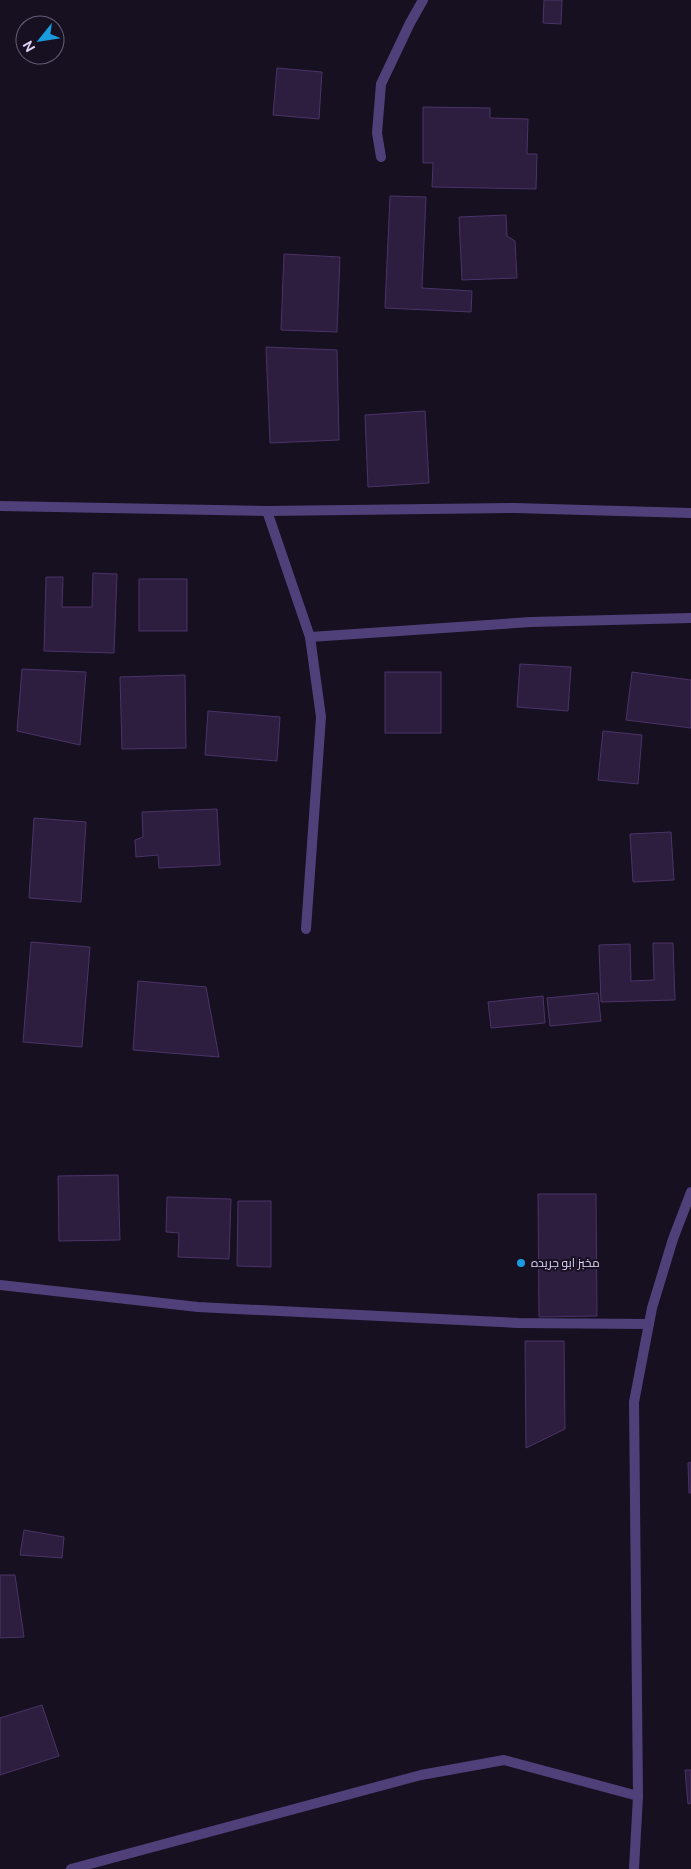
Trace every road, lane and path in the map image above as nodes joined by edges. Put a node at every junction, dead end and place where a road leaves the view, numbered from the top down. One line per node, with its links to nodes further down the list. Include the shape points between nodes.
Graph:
1 (423, 0): 2 (street, via 381,84 377,133)
2 (382, 158)
3 (0, 506): 4 (street)
4 (267, 511): 5 (street, via 514,508); 7 (street)
5 (691, 512)
6 (691, 618): 7 (street, via 531,622)
7 (310, 637): 8 (street, via 321,717)
8 (306, 929)
9 (691, 1192): 11 (street, via 673,1239)
10 (0, 1285): 11 (street, via 198,1308 518,1323)
11 (649, 1324): 12 (street, via 634,1402)
12 (638, 1796): 13 (street, via 504,1760 420,1775); 14 (street)
13 (71, 1869)
14 (634, 1869)

